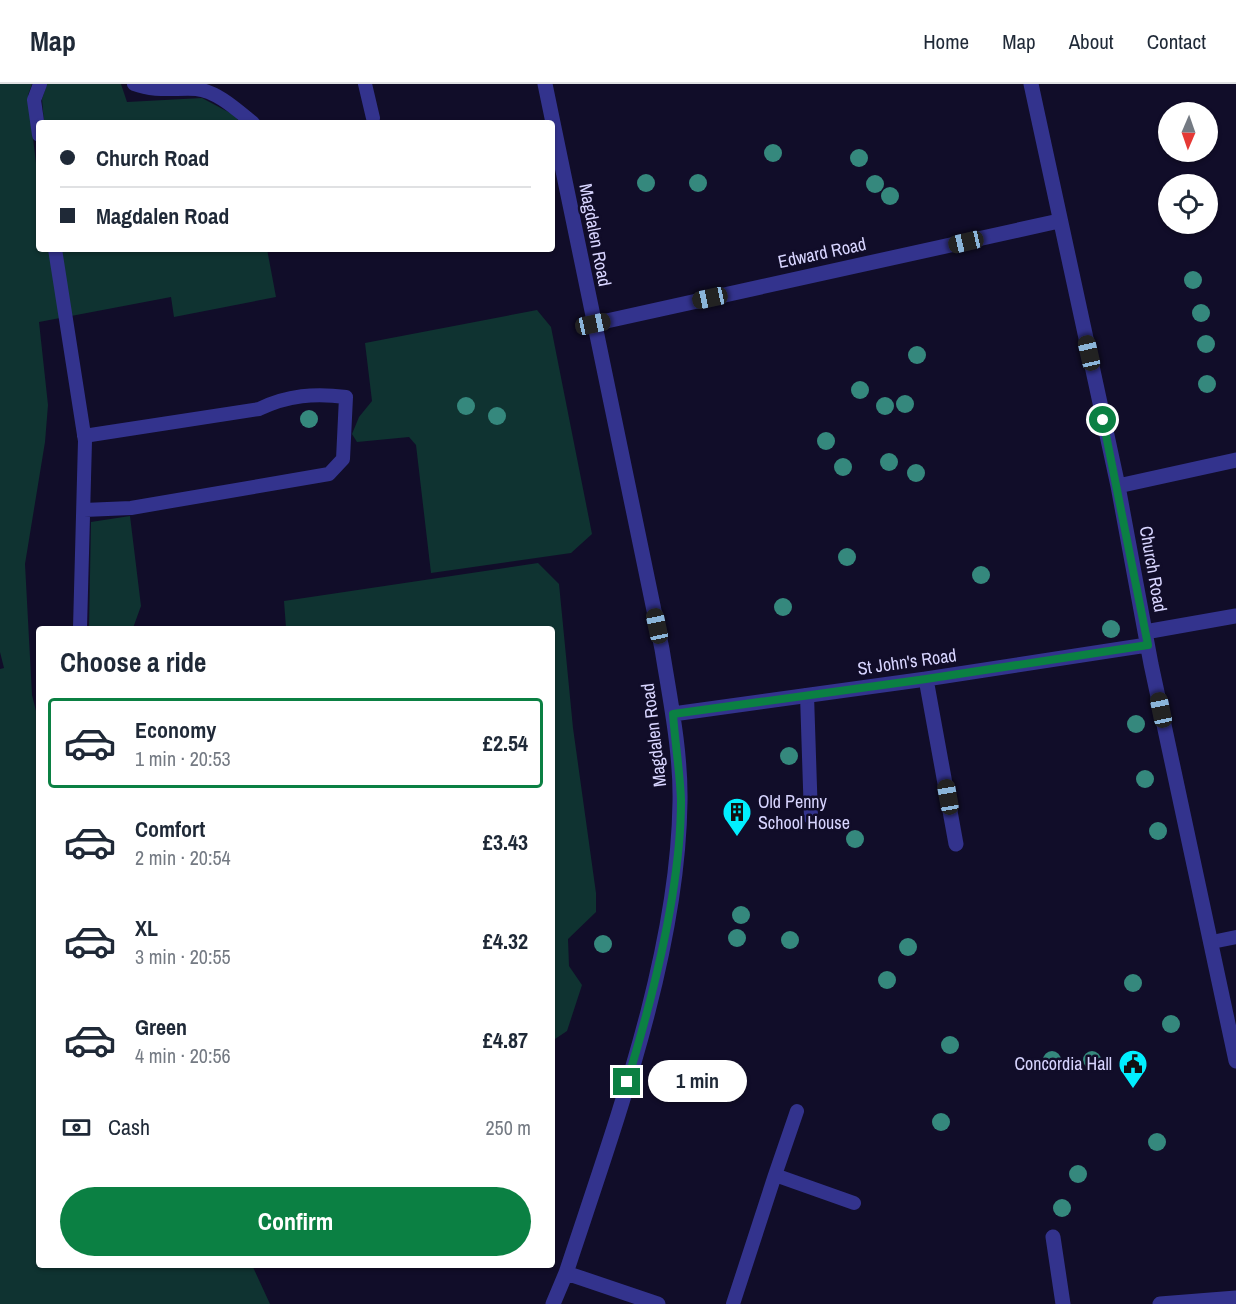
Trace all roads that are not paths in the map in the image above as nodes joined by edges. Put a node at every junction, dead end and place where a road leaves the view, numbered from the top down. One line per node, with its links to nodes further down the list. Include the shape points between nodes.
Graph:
1 (40, 84): 7 (lane, via 34,100)
2 (134, 84): 8 (lane, via 156,90 198,89 229,102)
3 (365, 84): 6 (lane)
4 (546, 84): 9 (street, Magdalen Road)
5 (1031, 84): 11 (street, Church Road)
6 (373, 118)
7 (37, 120)
8 (250, 120)
9 (553, 120)
10 (555, 130): 13 (street, Magdalen Road)
11 (1059, 221): 13 (street, Edward Road); 16 (street, Church Road)
12 (55, 252): 14 (lane)
13 (593, 324): 23 (street, Magdalen Road)
14 (84, 436): 17 (lane); 17 (lane, via 259,409 279,399 318,394 346,397 343,459 329,474 131,508)
15 (1236, 460): 16 (street)
16 (1118, 486): 20 (street, Church Road)
17 (84, 510): 19 (lane)
18 (1236, 616): 20 (street, St John's Road)
19 (80, 626)
20 (1146, 638): 21 (street, St John's Road); 27 (street, Church Road)
21 (926, 679): 22 (street, St John's Road); 25 (street)
22 (807, 695): 23 (street, St John's Road); 24 (lane)
23 (673, 714): 34 (street, Magdalen Road, via 681,800 663,944 633,1062)
24 (811, 818)
25 (956, 844)
26 (1236, 937): 27 (lane)
27 (1212, 942): 28 (street, Church Road)
28 (1234, 1038): 29 (street, Church Road)
29 (1236, 1061)
30 (797, 1111): 31 (lane)
31 (775, 1175): 32 (lane); 38 (lane)
32 (854, 1203)
33 (1053, 1237): 39 (street)
34 (566, 1273): 36 (street, Magdalen Road); 37 (street)
35 (1236, 1298): 40 (street)
36 (553, 1304)
37 (658, 1304)
38 (732, 1304)
39 (1064, 1304)
40 (1160, 1304)

